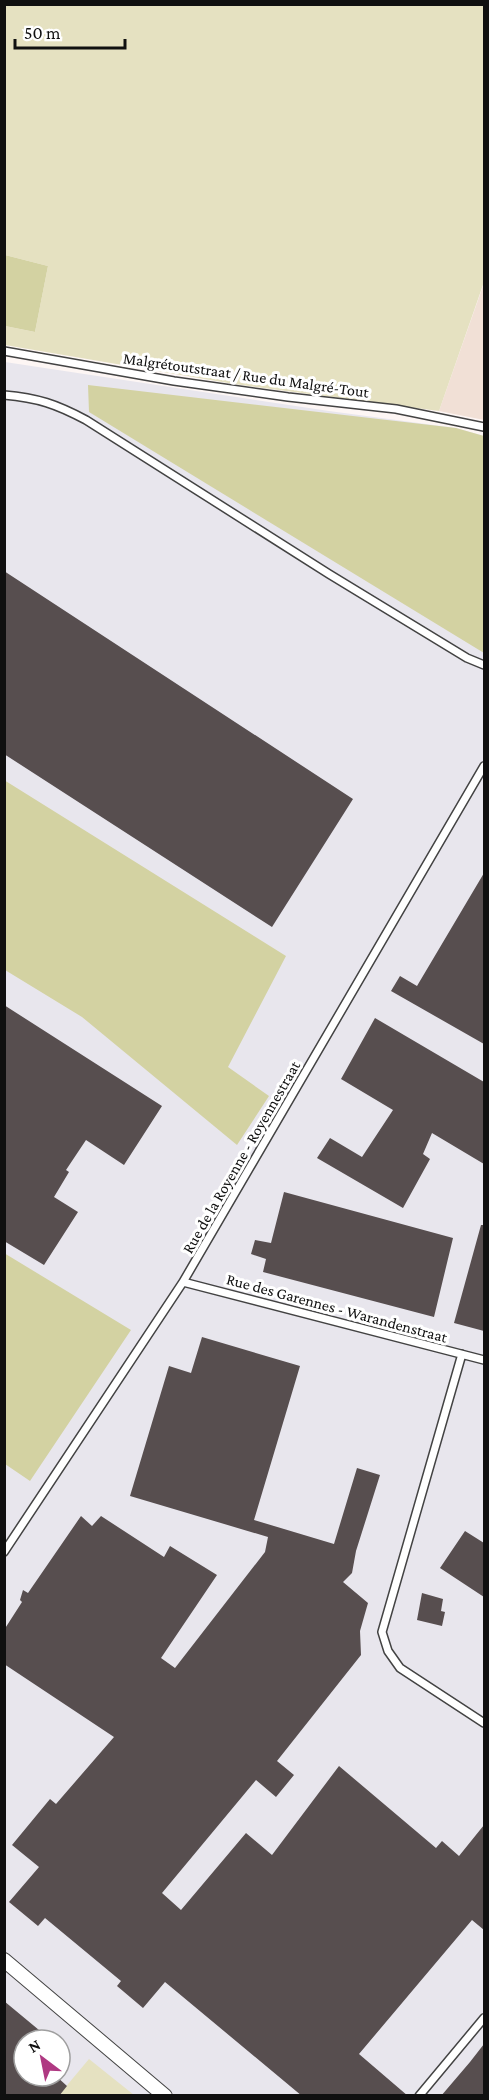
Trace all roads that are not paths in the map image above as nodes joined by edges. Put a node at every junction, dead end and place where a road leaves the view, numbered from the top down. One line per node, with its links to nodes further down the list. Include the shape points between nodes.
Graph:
1 (4, 351): 3 (lane, Malgrétoutstraat / Rue du Malgré-Tout, via 174,381 396,409)
2 (4, 395): 4 (lane, via 60,406 86,420 329,574)
3 (484, 427)
4 (484, 665)
5 (484, 766): 6 (lane, Rue de la Royenne - Royennestraat)
6 (183, 1282): 7 (lane, Rue des Garennes - Warandenstraat); 9 (lane, Rue de la Royenne - Royennestraat)
7 (462, 1354): 8 (lane, Rue des Garennes - Warandenstraat); 10 (lane, via 382,1632 388,1651 400,1668)
8 (484, 1360)
9 (4, 1552)
10 (484, 1723)
11 (4, 1960): 13 (street)
12 (484, 2018): 14 (lane)
13 (165, 2096)
14 (419, 2096)

